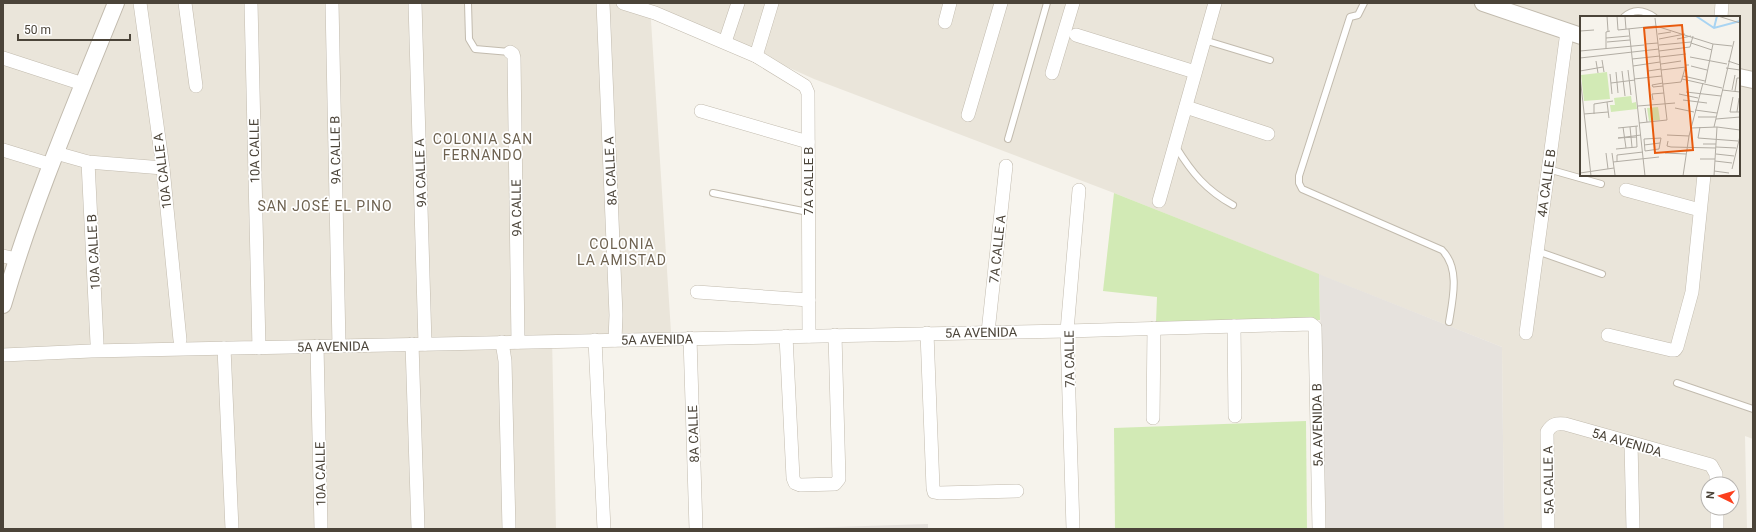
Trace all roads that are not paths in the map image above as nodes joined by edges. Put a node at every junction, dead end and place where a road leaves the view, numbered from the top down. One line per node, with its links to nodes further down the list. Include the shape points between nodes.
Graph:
1 (116, 3): 37 (street)
2 (140, 3): 50 (street, 10A CALLE A)
3 (185, 3): 38 (street)
4 (251, 3): 90 (street, 10A CALLE)
5 (332, 3): 88 (street, 9A CALLE B)
6 (415, 3): 86 (street, 9A CALLE A)
7 (468, 3): 29 (lane, via 469,39 475,49)
8 (603, 3): 82 (street, 8A CALLE A)
9 (623, 3): 20 (street)
10 (738, 3): 28 (street)
11 (772, 3): 30 (street)
12 (950, 3): 24 (street)
13 (1001, 3): 41 (street)
14 (1047, 3): 43 (lane)
15 (1073, 3): 34 (street)
16 (1215, 3): 27 (street)
17 (1364, 3): 67 (lane, via 1358,15 1350,17 1299,176 1299,183 1302,189 1442,250 1448,256 1454,274)
18 (1483, 3): 25 (street)
19 (1722, 3): 23 (street)
20 (657, 8): 28 (street)
21 (1625, 16): 22 (lane, via 1632,11 1645,11)
22 (1652, 16)
23 (1721, 16)
24 (945, 22)
25 (1574, 34): 51 (street, 4A CALLE B)
26 (1076, 35): 33 (street)
27 (1204, 40): 32 (lane); 33 (street)
28 (724, 42): 30 (street)
29 (510, 52): 84 (street, 9A CALLE, via 514,58)
30 (756, 56): 44 (street, 7A CALLE B, via 805,86 808,93)
31 (3, 58): 37 (street)
32 (1270, 60)
33 (1195, 72): 39 (street)
34 (1052, 73)
35 (1740, 76): 36 (street)
36 (1753, 80)
37 (83, 84): 47 (street)
38 (196, 86)
39 (1186, 107): 42 (street); 45 (street)
40 (701, 111): 44 (street)
41 (968, 115)
42 (1268, 134)
43 (1008, 139)
44 (808, 142): 60 (street, 7A CALLE B)
45 (1175, 146): 57 (street); 58 (lane, via 1200,182 1216,196)
46 (3, 150): 47 (street)
47 (54, 159): 48 (street); 62 (street)
48 (88, 162): 50 (street); 85 (street, 10A CALLE B)
49 (1006, 166): 72 (street, 7A CALLE A)
50 (162, 168): 80 (street, 10A CALLE A)
51 (1548, 169): 53 (lane); 61 (street, 4A CALLE B)
52 (1704, 176): 59 (street)
53 (1601, 184)
54 (1079, 190): 71 (street, 7A CALLE)
55 (1626, 190): 59 (street)
56 (713, 193): 60 (lane)
57 (1159, 201)
58 (1233, 205)
59 (1700, 210): 76 (street, via 1692,292 1675,350)
60 (808, 212): 65 (street, 7A CALLE B)
61 (1537, 251): 63 (lane); 74 (street, 4A CALLE B)
62 (10, 258): 66 (street)
63 (1602, 274)
64 (697, 292): 65 (street)
65 (808, 300): 78 (street, 7A CALLE B)
66 (3, 305)
67 (1449, 322)
68 (1311, 324): 69 (street, 5A AVENIDA); 108 (street, 5A AVENIDA B, via 1315,327)
69 (1234, 326): 70 (street, 5A AVENIDA); 94 (street)
70 (1154, 328): 71 (street, 5A AVENIDA); 95 (street)
71 (1068, 331): 72 (street, 5A AVENIDA); 107 (street, 7A CALLE)
72 (988, 332): 73 (street, 5A AVENIDA)
73 (926, 333): 75 (street, 5A AVENIDA); 99 (street, via 934,492 939,494)
74 (1526, 333)
75 (834, 335): 77 (street, via 839,479 835,484 800,485 795,483 793,478); 78 (street, 5A AVENIDA)
76 (1608, 335)
77 (786, 336): 78 (street, 5A AVENIDA); 79 (street, 5A AVENIDA)
78 (809, 336)
79 (690, 338): 82 (street, 5A AVENIDA); 106 (street, 8A CALLE)
80 (180, 340)
81 (595, 340): 82 (street, 5A AVENIDA); 84 (street, 5A AVENIDA); 105 (street)
82 (615, 340)
83 (502, 342): 84 (street, 5A AVENIDA); 86 (street, 5A AVENIDA); 104 (street, via 505,361)
84 (518, 342)
85 (98, 343)
86 (418, 344): 88 (street, 5A AVENIDA); 103 (street, 9A CALLE A)
87 (317, 346): 88 (street, 5A AVENIDA); 90 (street, 5A AVENIDA); 102 (street, 10A CALLE)
88 (339, 346)
89 (224, 348): 90 (street, 5A AVENIDA); 91 (street, 5A AVENIDA); 101 (street)
90 (259, 348)
91 (3, 355)
92 (1677, 383): 93 (lane)
93 (1753, 409)
94 (1235, 416)
95 (1153, 418)
96 (1548, 432): 97 (street, 5A AVENIDA, via 1551,426 1557,423 1565,424); 109 (street, 5A CALLE A)
97 (1631, 443): 98 (street, 5A AVENIDA, via 1710,465); 110 (street)
98 (1716, 476)
99 (1017, 491)
100 (1717, 516): 111 (street)
101 (232, 529)
102 (321, 529)
103 (418, 529)
104 (509, 529)
105 (604, 529)
106 (696, 529)
107 (1073, 529)
108 (1319, 529)
109 (1548, 529)
110 (1632, 529)
111 (1717, 529)

